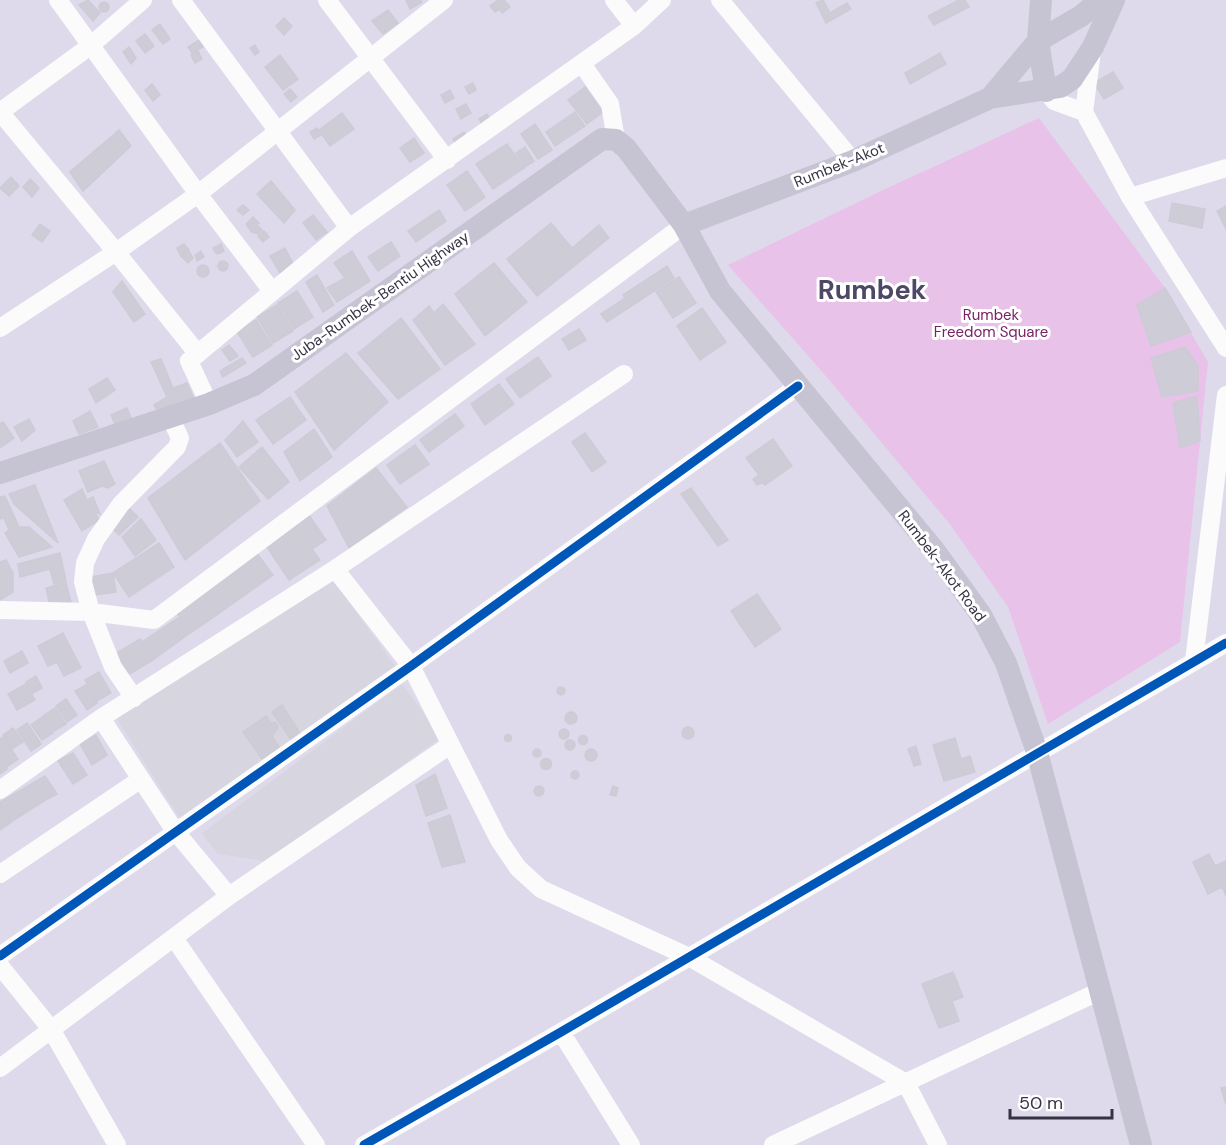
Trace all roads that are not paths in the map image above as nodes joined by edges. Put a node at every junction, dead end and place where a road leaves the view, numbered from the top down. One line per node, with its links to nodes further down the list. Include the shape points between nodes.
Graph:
1 (58, 0): 15 (street)
2 (143, 0): 15 (street)
3 (181, 0): 22 (street)
4 (327, 0): 17 (street)
5 (444, 0): 17 (street)
6 (614, 0): 13 (street)
7 (662, 0): 13 (street)
8 (720, 0): 25 (street)
9 (1041, 0): 14 (main road)
10 (1100, 0): 12 (main road, Rumbek-Akot)
11 (1114, 0): 16 (main road, Rumbek-Akot)
12 (1077, 8): 14 (main road, Rumbek-Akot); 16 (main road)
13 (634, 26): 18 (street)
14 (1038, 41): 19 (main road); 20 (main road, Rumbek-Akot)
15 (90, 46): 27 (street); 31 (street, via 0,112)
16 (1092, 46): 19 (main road, Rumbek-Akot, via 1072,79); 21 (street)
17 (370, 57): 22 (street); 24 (street)
18 (582, 64): 23 (street, via 610,104); 24 (street)
19 (1046, 91): 20 (main road, Rumbek-Akot); 21 (street, via 1054,101)
20 (990, 98): 25 (main road, Rumbek-Akot)
21 (1084, 112): 28 (street)
22 (277, 130): 27 (street); 30 (street)
23 (616, 140): 29 (main road); 39 (main road, Juba-Rumbek-Bentiu Highway, via 602,139 254,385)
24 (447, 160): 30 (street)
25 (853, 161): 29 (main road, Rumbek-Akot)
26 (1226, 168): 28 (street)
27 (198, 194): 31 (street); 32 (street)
28 (1130, 197): 34 (street)
29 (684, 225): 37 (main road, Rumbek-Akot Road, via 720,291); 44 (street, via 154,620)
30 (349, 228): 32 (street)
31 (116, 252): 33 (street); 35 (street)
32 (272, 291): 35 (street)
33 (0, 328)
34 (1226, 348)
35 (198, 354): 39 (street, via 189,361)
36 (624, 374): 42 (street)
37 (798, 386): 47 (street); 51 (main road, Rumbek-Akot Road, via 934,550 981,615 1006,663)
38 (1226, 395): 46 (street)
39 (209, 405): 40 (main road, Juba-Rumbek-Bentiu Highway)
40 (170, 417): 41 (main road, Juba-Rumbek-Bentiu Highway); 44 (street, via 180,438 177,447 121,504 96,539 85,563 83,582)
41 (1, 470)
42 (336, 569): 47 (street); 48 (street)
43 (0, 610): 44 (street)
44 (91, 612): 48 (street, via 113,668)
45 (1226, 643): 46 (street)
46 (1194, 661): 51 (street)
47 (411, 666): 50 (street); 54 (street)
48 (134, 698): 49 (street)
49 (101, 718): 52 (street); 53 (street)
50 (450, 745): 56 (street); 59 (street, via 500,840 518,868 541,889)
51 (1037, 752): 59 (street); 61 (main road, Rumbek-Akot Road)
52 (141, 779): 54 (street); 55 (street)
53 (0, 790)
54 (175, 831): 56 (street); 58 (street)
55 (0, 874)
56 (229, 896): 57 (street)
57 (174, 938): 62 (street); 67 (street)
58 (0, 956)
59 (689, 957): 63 (street); 65 (street)
60 (0, 966): 62 (street)
61 (1100, 991): 65 (street); 72 (main road, Rumbek-Akot Road)
62 (51, 1029): 64 (street); 66 (street)
63 (561, 1032): 68 (street); 69 (street)
64 (0, 1068)
65 (906, 1083): 70 (street); 71 (street)
66 (117, 1145)
67 (316, 1145)
68 (364, 1145)
69 (631, 1145)
70 (773, 1145)
71 (938, 1145)
72 (1141, 1145)

